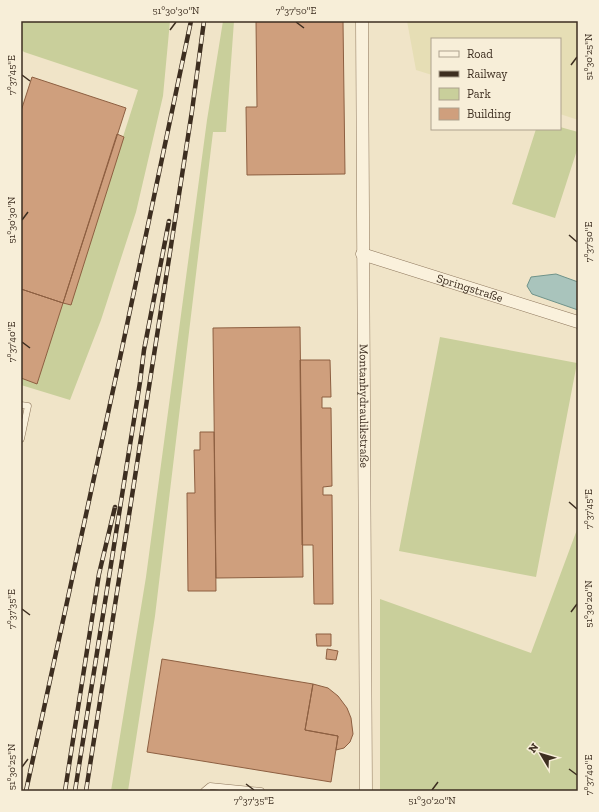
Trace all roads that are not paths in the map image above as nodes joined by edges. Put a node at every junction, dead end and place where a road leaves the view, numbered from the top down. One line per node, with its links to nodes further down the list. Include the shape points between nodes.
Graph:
1 (362, 21): 2 (street, Montanhydraulikstraße)
2 (362, 254): 3 (street, Springstraße); 8 (street, Montanhydraulikstraße)
3 (578, 322)
4 (21, 405): 5 (lane, via 28,406)
5 (21, 439)
6 (204, 791): 7 (lane, via 210,786)
7 (261, 791)
8 (366, 791)

